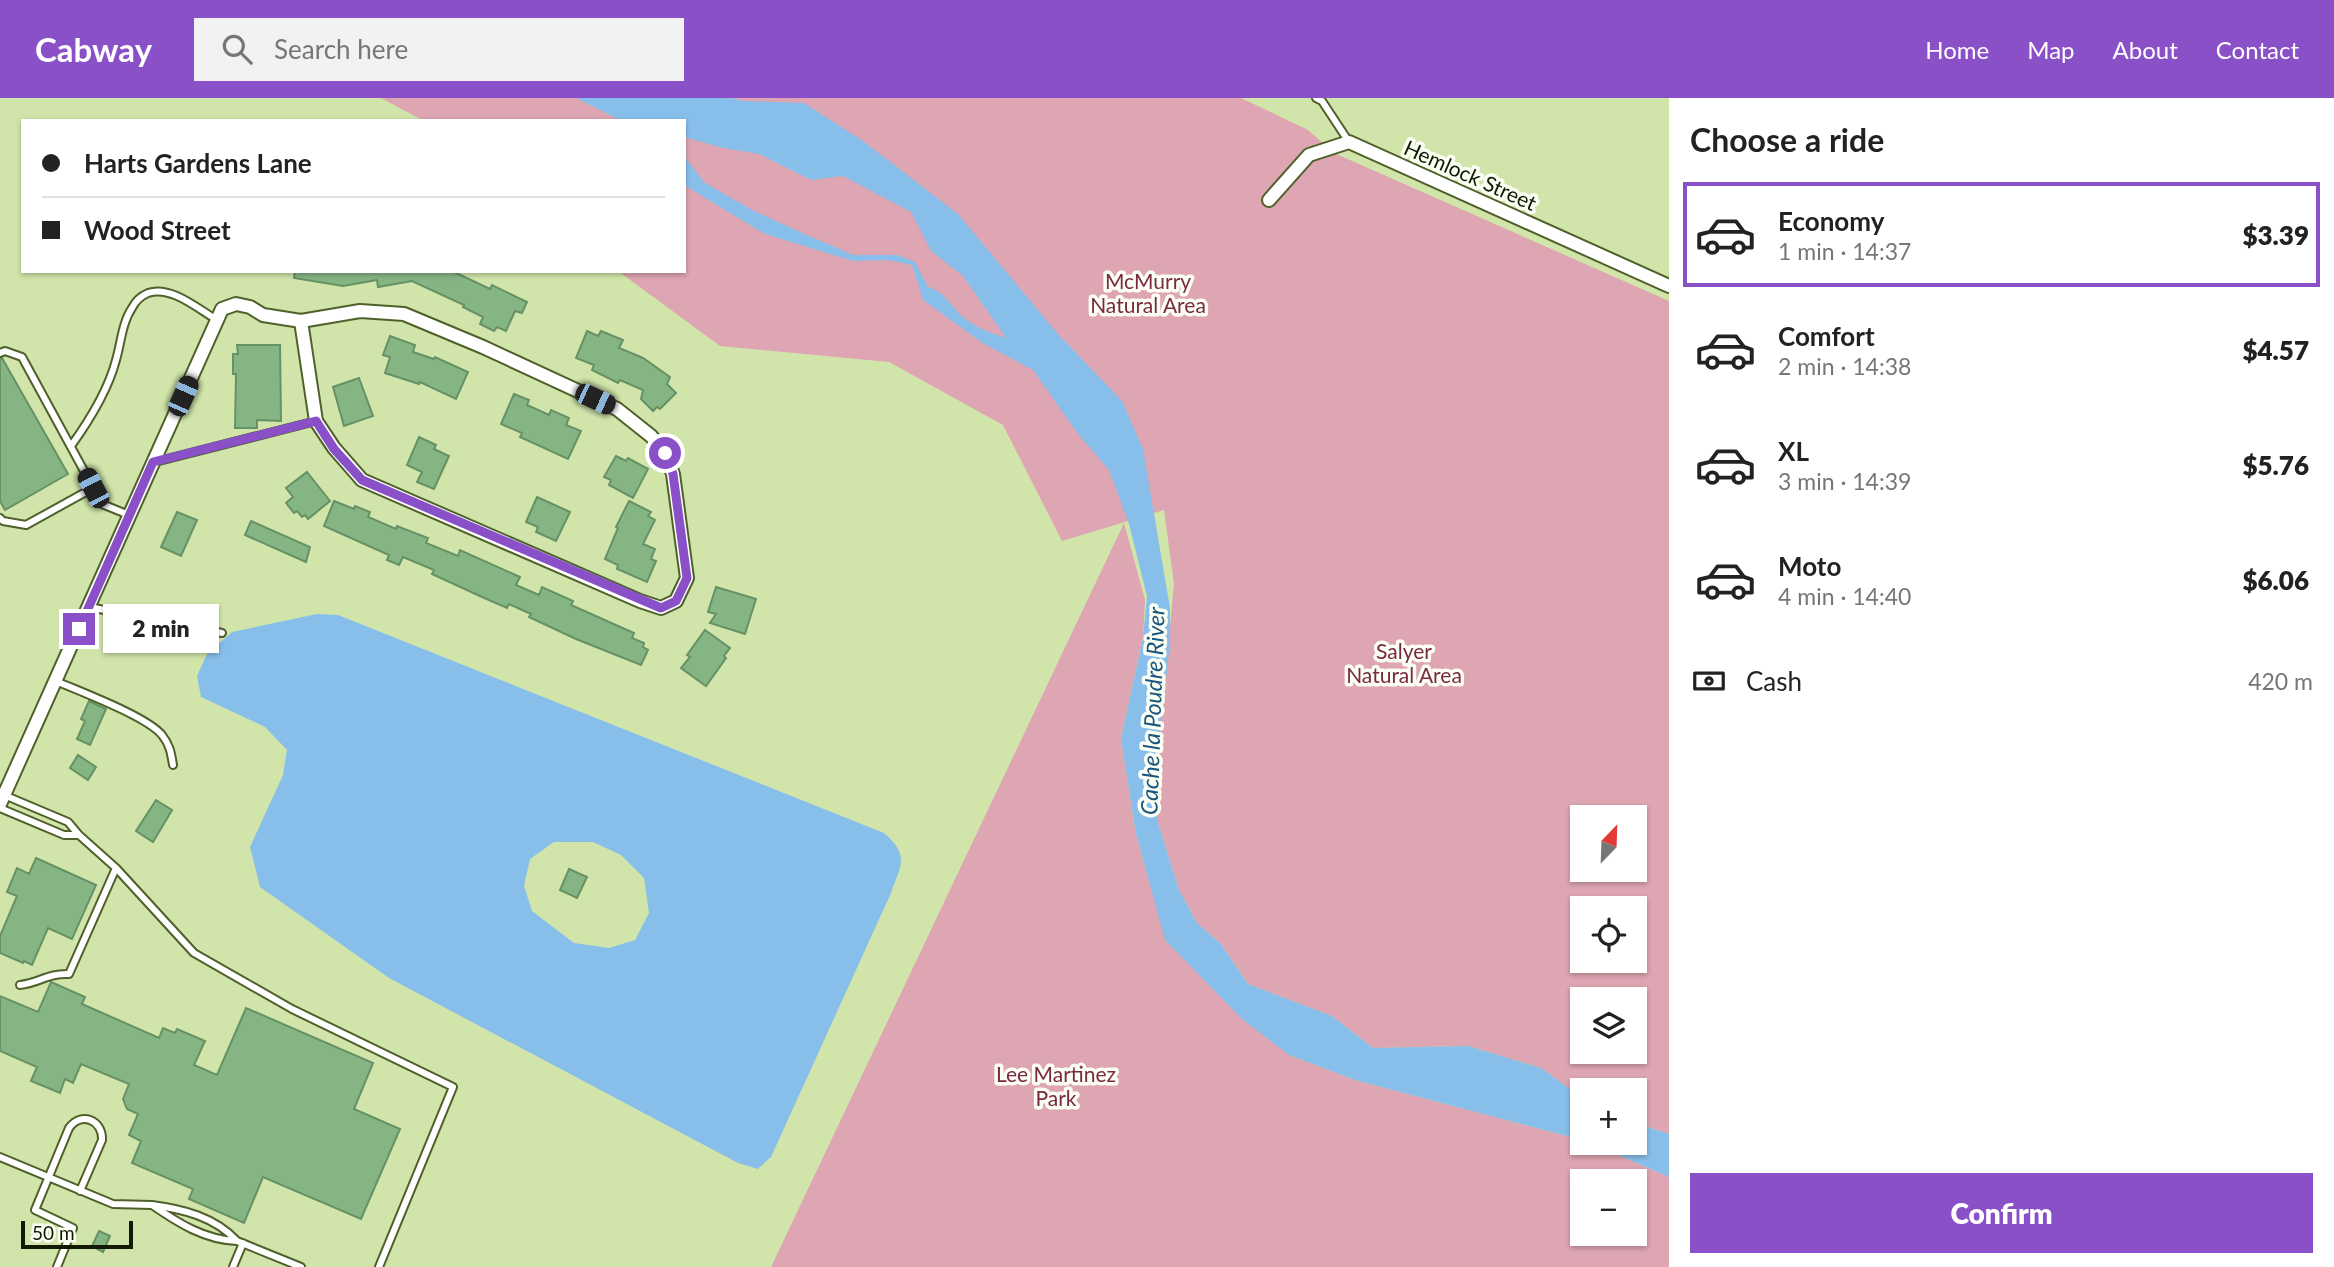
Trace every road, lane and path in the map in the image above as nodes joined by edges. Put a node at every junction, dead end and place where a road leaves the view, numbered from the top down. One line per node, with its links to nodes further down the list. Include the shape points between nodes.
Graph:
1 (1317, 98): 2 (lane)
2 (1349, 142): 3 (street, via 1309,155); 4 (street, Hemlock Street)
3 (1269, 200)
4 (1669, 286)
5 (217, 320): 6 (street, via 222,309 236,304 263,315); 9 (lane, via 177,296 149,293 138,299 124,327 111,374); 10 (street)
6 (301, 321): 8 (street); 8 (street, via 360,311 404,314 617,410 665,453 673,474 687,578 676,601 661,608 640,601 362,480)
7 (0, 353): 9 (lane, via 22,357)
8 (316, 421): 10 (lane)
9 (71, 446): 11 (lane)
10 (153, 462): 12 (street)
11 (93, 488): 12 (lane, via 102,504); 13 (lane, via 26,525)
12 (129, 515): 14 (street)
13 (0, 518)
14 (89, 607): 15 (lane); 16 (street)
15 (222, 633)
16 (56, 681): 17 (lane, via 160,733 171,748); 18 (street)
17 (173, 765)
18 (1, 800): 19 (lane, via 64,835); 19 (lane, via 68,822)
19 (79, 835): 20 (lane)
20 (116, 868): 21 (lane, via 69,974 55,973); 30 (lane, via 194,953 292,1009 453,1087)
21 (20, 985)
22 (0, 1157): 23 (lane)
23 (48, 1177): 24 (lane); 24 (lane, via 72,1123 87,1118 94,1121 103,1133 102,1140); 27 (lane, via 34,1210 73,1228)
24 (80, 1191): 25 (lane, via 113,1204)
25 (152, 1205): 26 (lane, via 175,1222 219,1241); 26 (lane, via 180,1208 226,1229)
26 (240, 1242): 28 (lane); 29 (lane)
27 (57, 1267)
28 (233, 1267)
29 (301, 1267)
30 (379, 1267)

